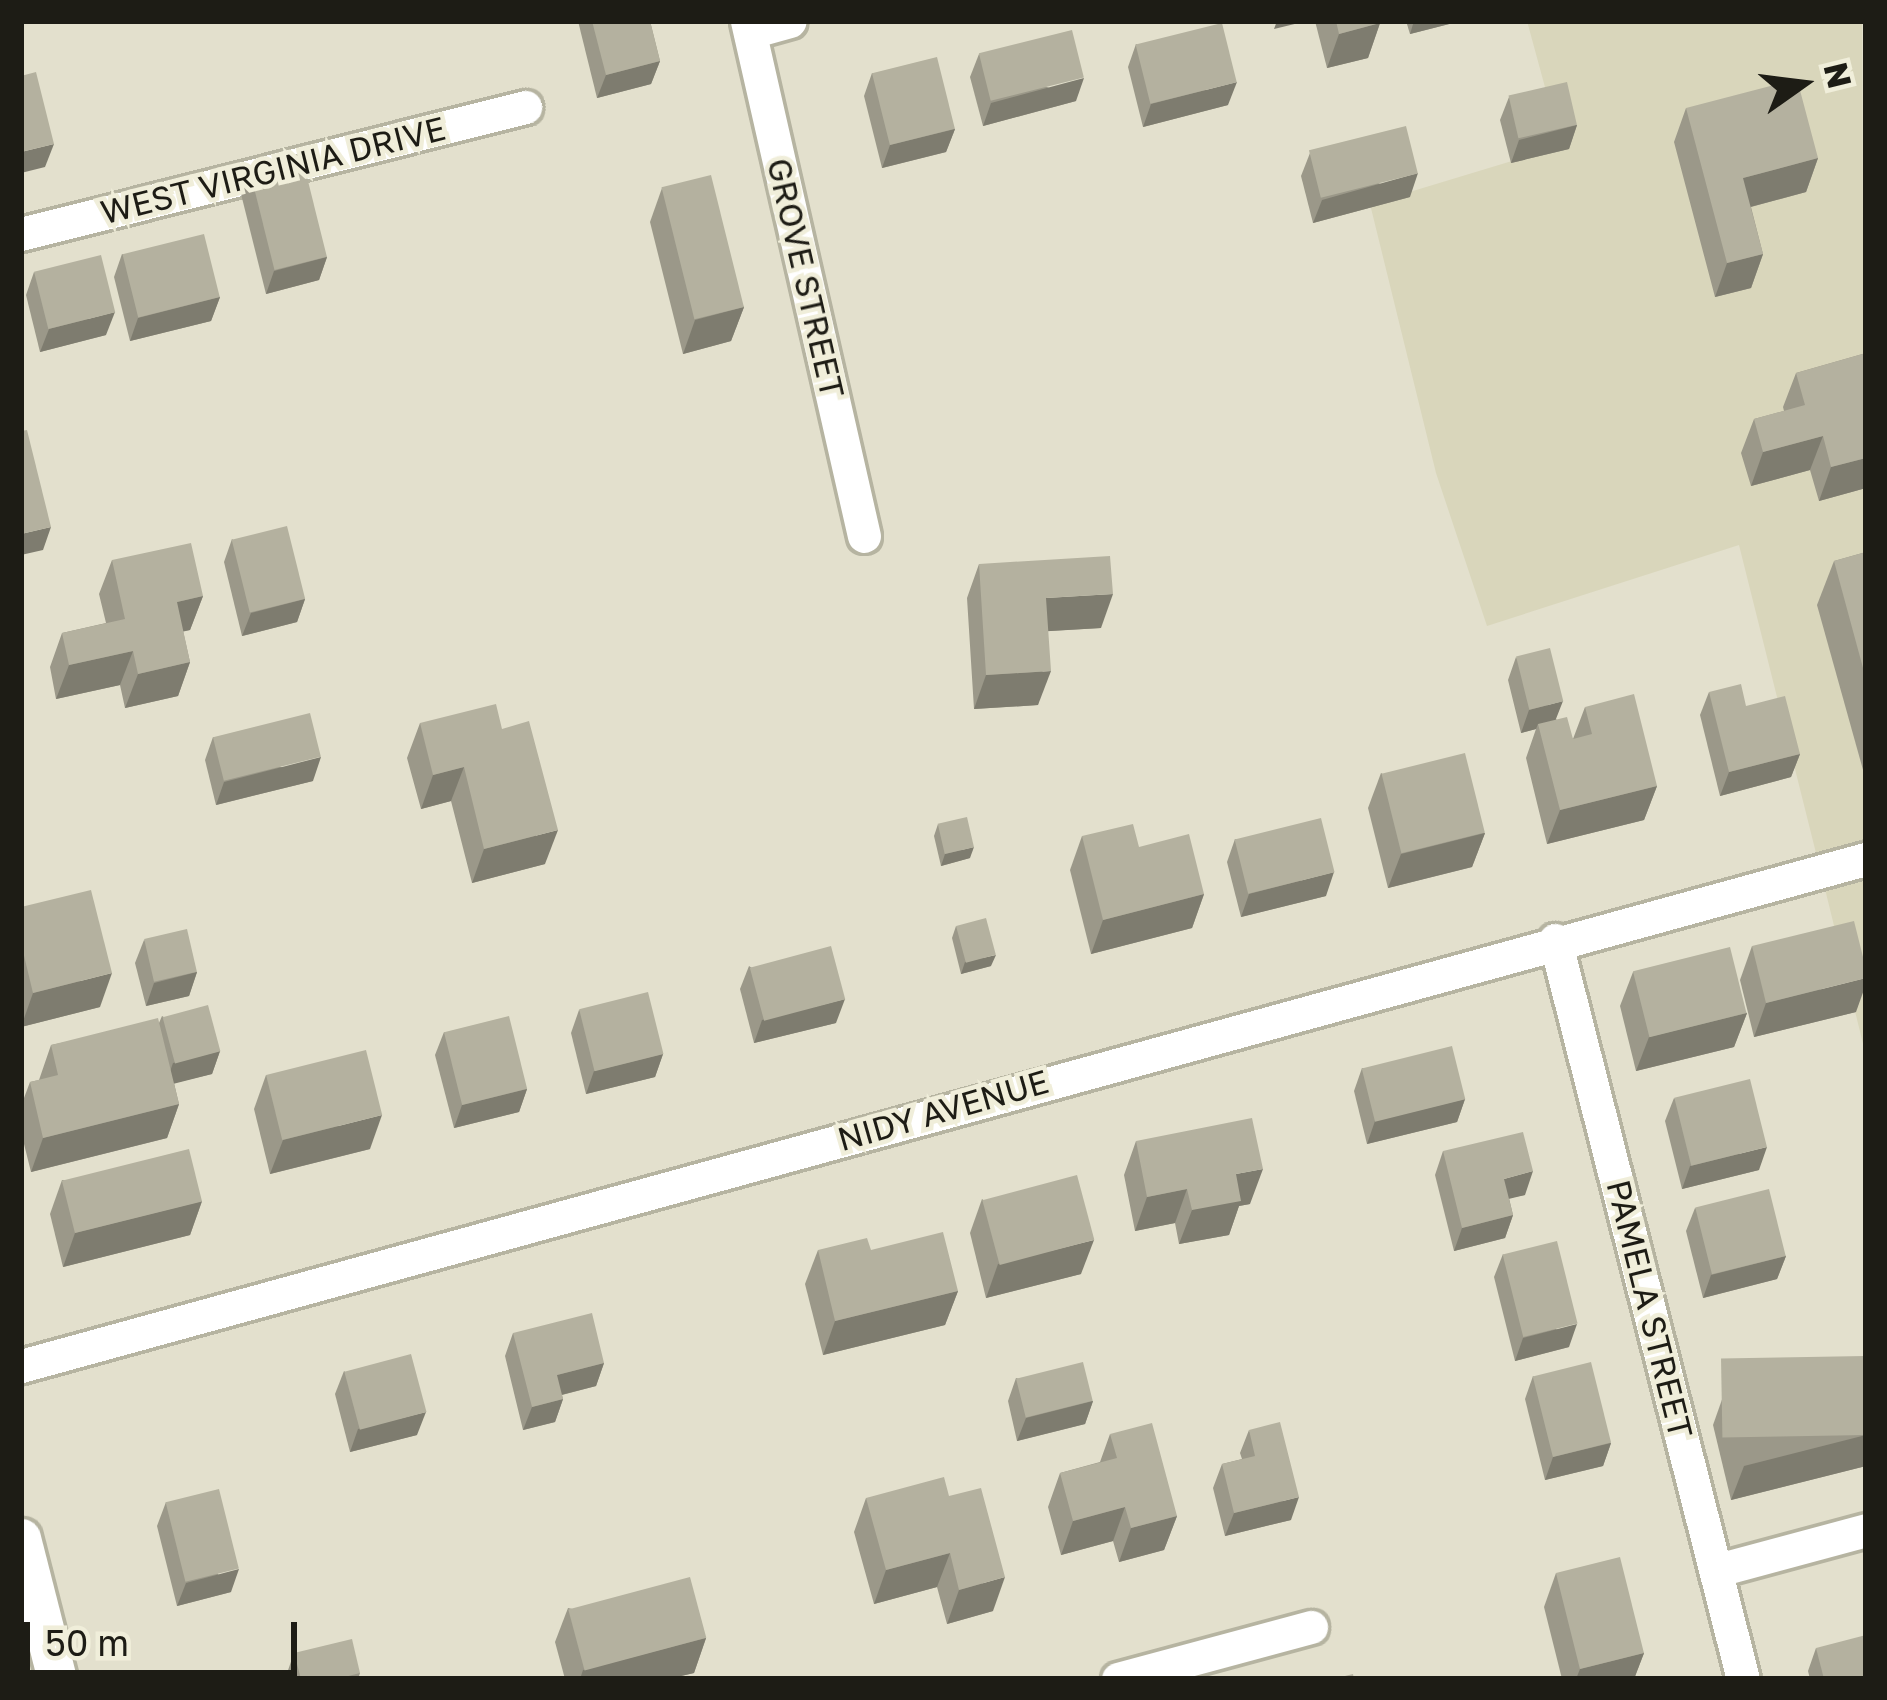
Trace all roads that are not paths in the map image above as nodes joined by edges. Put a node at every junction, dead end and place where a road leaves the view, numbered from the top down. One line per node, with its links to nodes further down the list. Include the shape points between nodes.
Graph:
1 (790, 21): 2 (street)
2 (748, 27): 5 (street, GROVE STREET)
3 (525, 107): 4 (street, WEST VIRGINIA DRIVE)
4 (21, 234)
5 (864, 536)
6 (1866, 859): 7 (street, NIDY AVENUE)
7 (1555, 940): 8 (street, NIDY AVENUE); 11 (street, PAMELA STREET)
8 (21, 1366)
9 (1866, 1530): 11 (street)
10 (21, 1538): 13 (street)
11 (1718, 1570): 15 (street, PAMELA STREET)
12 (1311, 1628): 14 (street)
13 (57, 1679)
14 (1118, 1679)
15 (1743, 1679)

